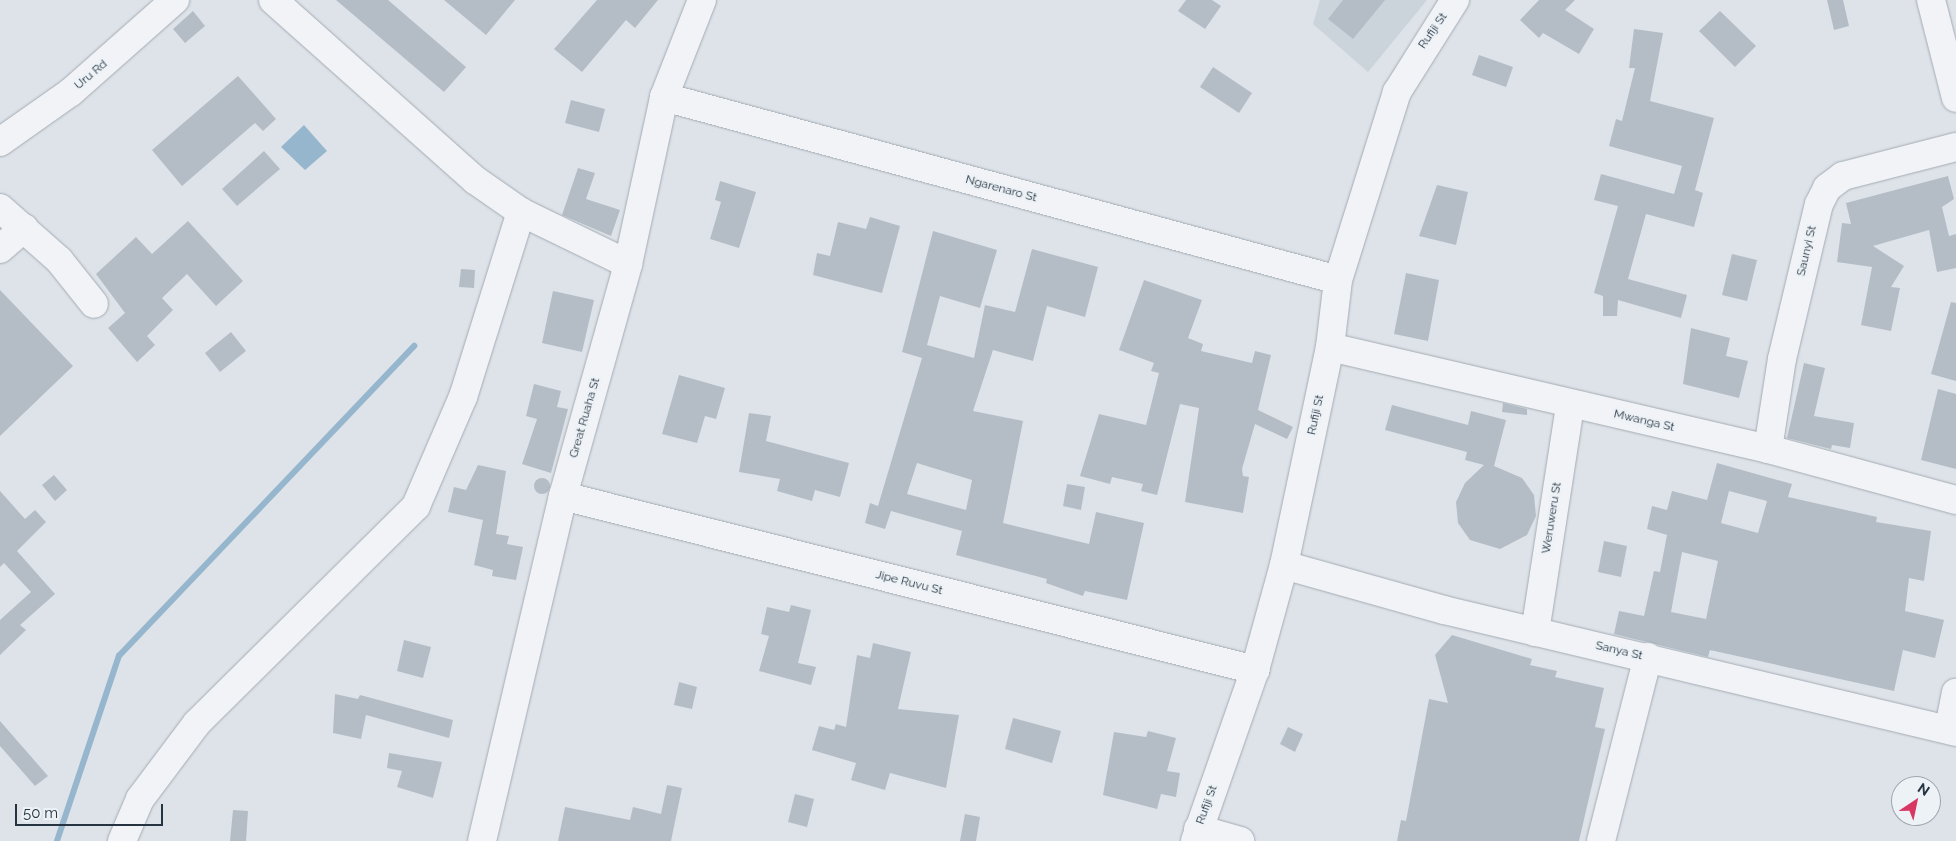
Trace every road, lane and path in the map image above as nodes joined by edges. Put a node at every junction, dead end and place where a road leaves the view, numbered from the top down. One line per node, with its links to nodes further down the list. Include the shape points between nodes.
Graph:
1 (273, 0): 11 (street, via 418,134)
2 (702, 0): 6 (street, Great Ruaha St)
3 (1454, 0): 15 (street, Rufiji St, via 1397,92)
4 (1931, 0): 7 (street)
5 (167, 3): 8 (street, Uru Rd, via 71,92)
6 (664, 98): 14 (street, Great Ruaha St); 15 (street, Ngarenaro St)
7 (1956, 98)
8 (0, 142)
9 (1956, 147): 19 (street, Saunyi St, via 1843,176 1827,188 1819,204 1786,340)
10 (0, 208): 12 (street)
11 (521, 212): 14 (street); 29 (street, via 463,397 416,506 197,723 140,800)
12 (24, 228): 13 (street); 16 (street, via 59,260)
13 (0, 249)
14 (628, 264): 20 (street, Great Ruaha St)
15 (1338, 280): 17 (street, Rufiji St)
16 (94, 304)
17 (1330, 347): 18 (street, Mwanga St); 22 (street, Rufiji St)
18 (1570, 405): 19 (street, Mwanga St); 23 (street, Weruweru St)
19 (1768, 449): 21 (street, Mwanga St)
20 (563, 496): 25 (street, Jipe Ruvu St); 30 (street, Great Ruaha St)
21 (1956, 500)
22 (1284, 565): 23 (street, Sanya St); 25 (street, Rufiji St)
23 (1535, 632): 24 (street, Sanya St)
24 (1648, 657): 27 (street, Sanya St); 32 (street)
25 (1255, 670): 28 (street, Rufiji St)
26 (1956, 693): 27 (street)
27 (1952, 730)
28 (1197, 835): 31 (street)
29 (122, 841)
30 (482, 841)
31 (1240, 841)
32 (1601, 841)

